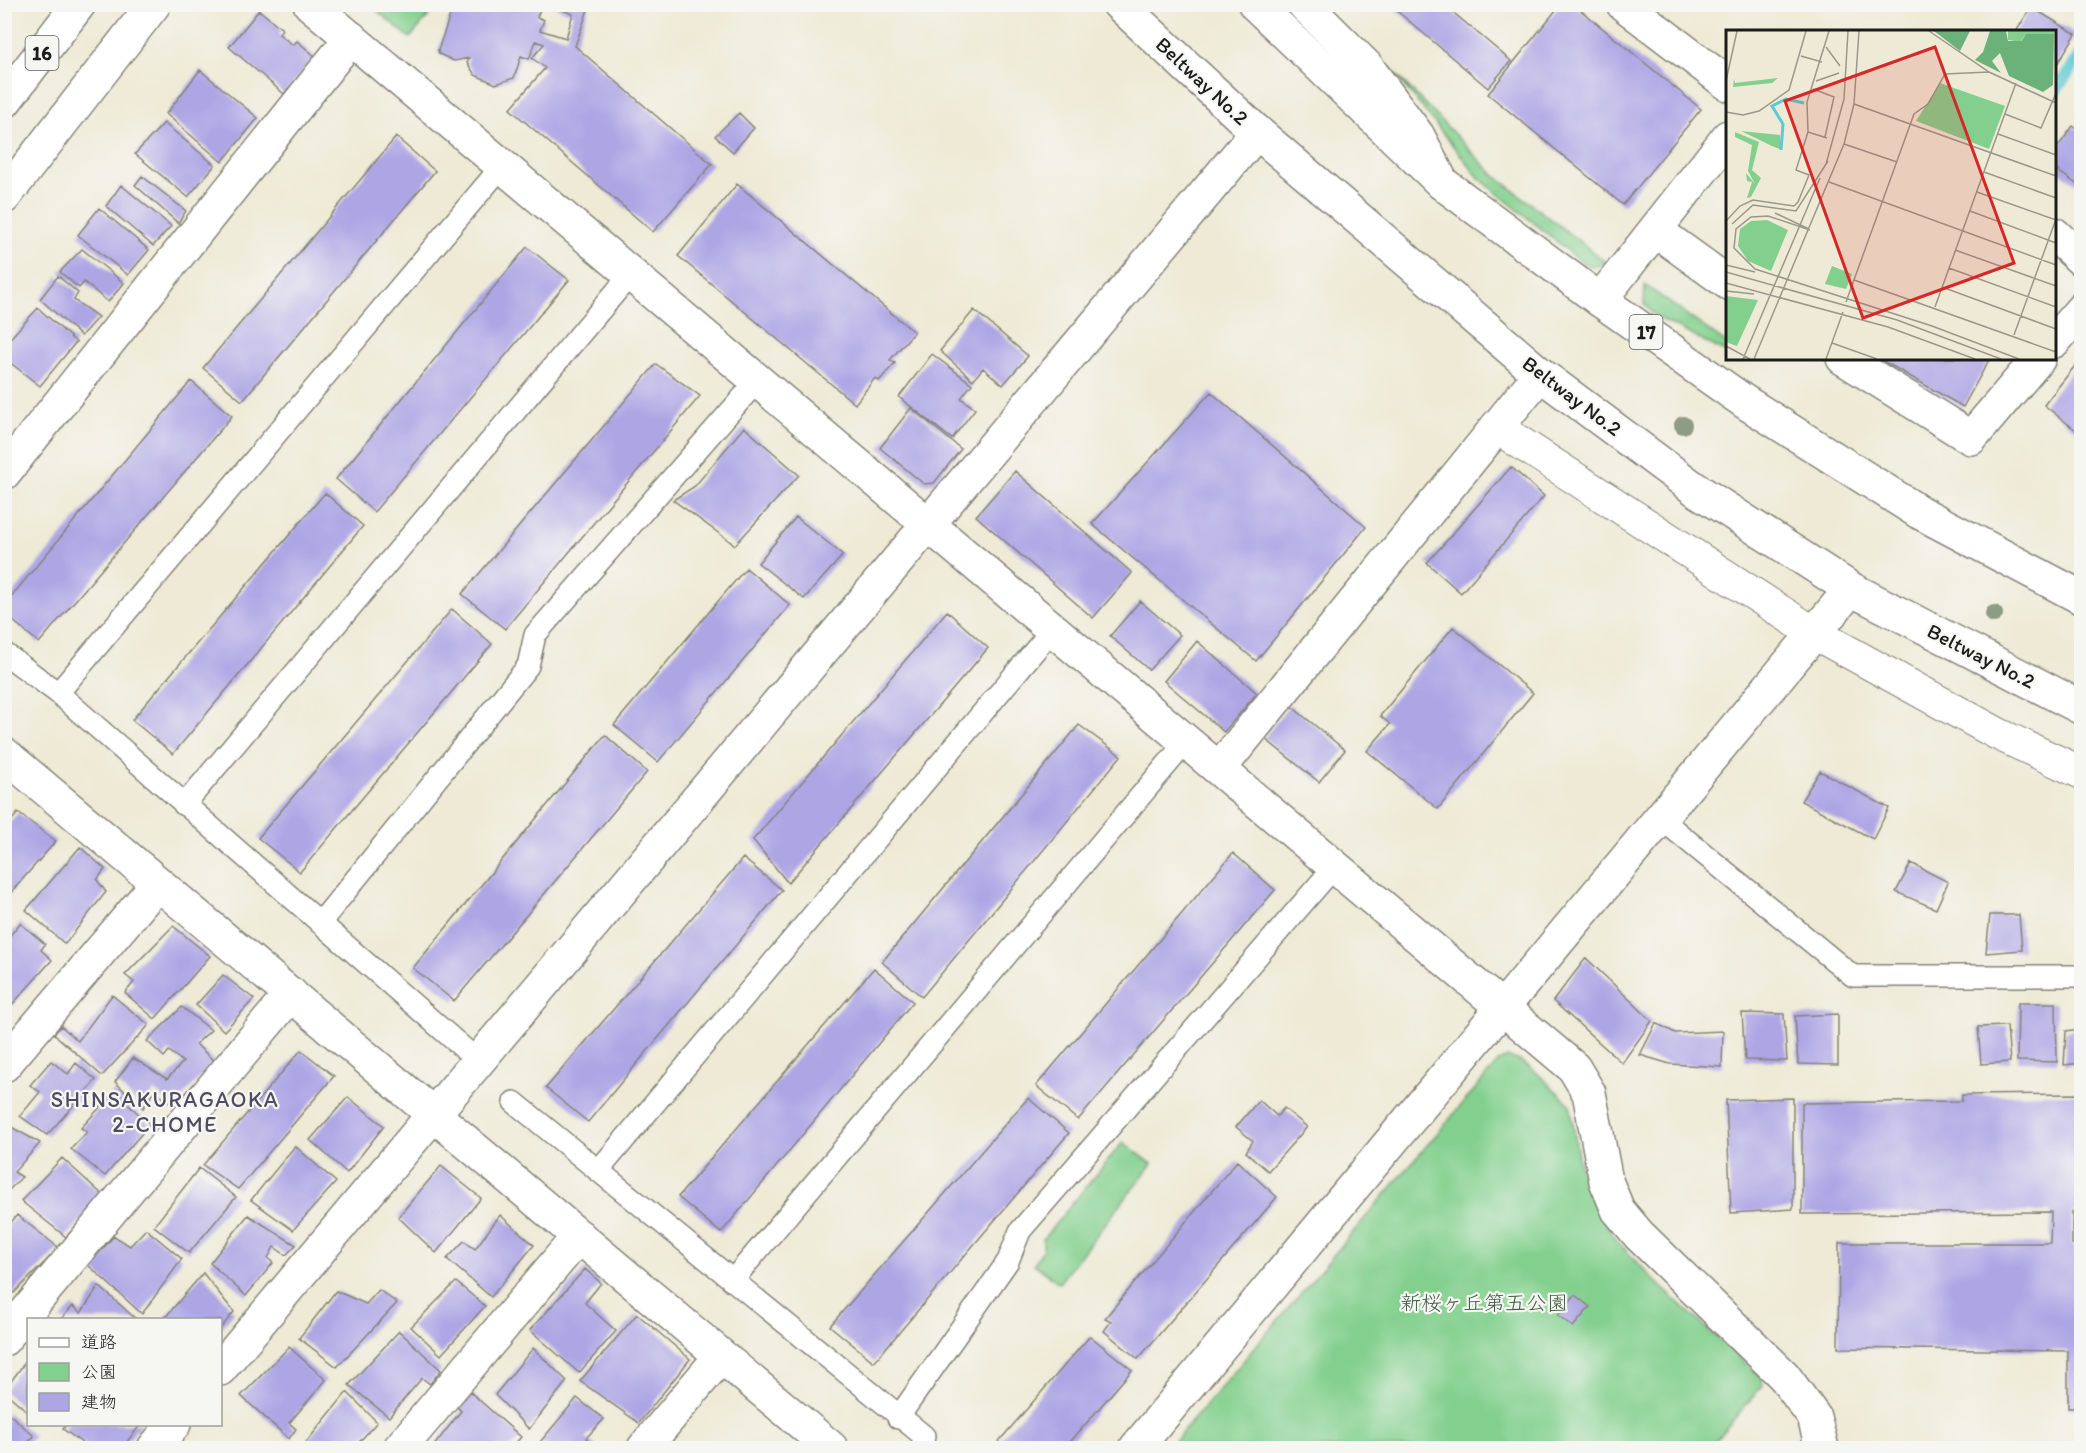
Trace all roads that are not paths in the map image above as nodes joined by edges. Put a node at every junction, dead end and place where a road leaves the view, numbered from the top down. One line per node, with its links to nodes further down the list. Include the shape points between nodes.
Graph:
1 (79, 4): 10 (main road, 16)
2 (154, 4): 15 (main road)
3 (310, 4): 8 (main road)
4 (1119, 4): 11 (main road, Beltway No.2)
5 (1255, 4): 14 (main road, 17)
6 (1304, 4): 14 (main road, via 1367,67 1418,136)
7 (1623, 4): 9 (main road)
8 (351, 38): 13 (main road); 29 (main road)
9 (1726, 82)
10 (4, 102)
11 (1257, 132): 26 (main road, Beltway No.2); 30 (main road)
12 (1726, 140): 16 (main road)
13 (502, 166): 19 (main road); 36 (lane)
14 (1442, 183): 21 (main road, 17)
15 (4, 197)
16 (1655, 230): 20 (main road); 21 (main road)
17 (2056, 235): 18 (main road)
18 (2082, 260)
19 (630, 275): 27 (main road); 42 (lane)
20 (1726, 282)
21 (1600, 300): 32 (main road, 17, via 1745,402 1919,512)
22 (2082, 309): 23 (main road)
23 (2056, 340)
24 (1846, 360): 25 (main road, via 1971,438)
25 (2037, 360)
26 (1540, 374): 28 (main road); 31 (main road, Beltway No.2, via 1695,489)
27 (757, 381): 30 (main road); 46 (lane, via 535,634 528,666)
28 (1496, 426): 34 (street); 40 (main road)
29 (4, 473)
30 (927, 526): 33 (main road); 50 (main road)
31 (1851, 589): 34 (main road); 37 (main road, Beltway No.2)
32 (2082, 598)
33 (1052, 630): 38 (main road); 54 (lane)
34 (1814, 633): 41 (street, via 1998,734); 43 (main road)
35 (4, 653): 36 (lane)
36 (58, 693): 42 (lane)
37 (2082, 708)
38 (1186, 742): 40 (main road); 56 (lane)
39 (9, 768): 45 (main road)
40 (1219, 769): 44 (main road)
41 (2082, 773)
42 (184, 805): 46 (lane)
43 (1660, 818): 47 (lane, via 1853,976); 49 (main road)
44 (1335, 866): 49 (main road); 60 (lane, via 1020,1231 1008,1261)
45 (158, 883): 48 (main road); 51 (main road)
46 (320, 923): 50 (lane)
47 (2082, 976)
48 (291, 994): 53 (main road); 57 (main road)
49 (1502, 1006): 67 (main road); 68 (main road, via 1574,1068 1584,1085 1595,1118 1606,1181 1618,1210 1784,1376 1814,1417)
50 (478, 1061): 53 (main road)
51 (4, 1065)
52 (514, 1102): 54 (lane)
53 (434, 1114): 55 (main road); 59 (main road)
54 (598, 1171): 56 (lane)
55 (579, 1236): 58 (main road); 63 (main road)
56 (732, 1281): 60 (lane)
57 (4, 1339)
58 (721, 1356): 64 (main road); 65 (main road)
59 (222, 1367)
60 (898, 1418): 66 (lane, via 924,1436)
61 (173, 1426): 62 (main road)
62 (153, 1449)
63 (400, 1449)
64 (644, 1449)
65 (831, 1449)
66 (922, 1449)
67 (1136, 1449)
68 (1822, 1449)

